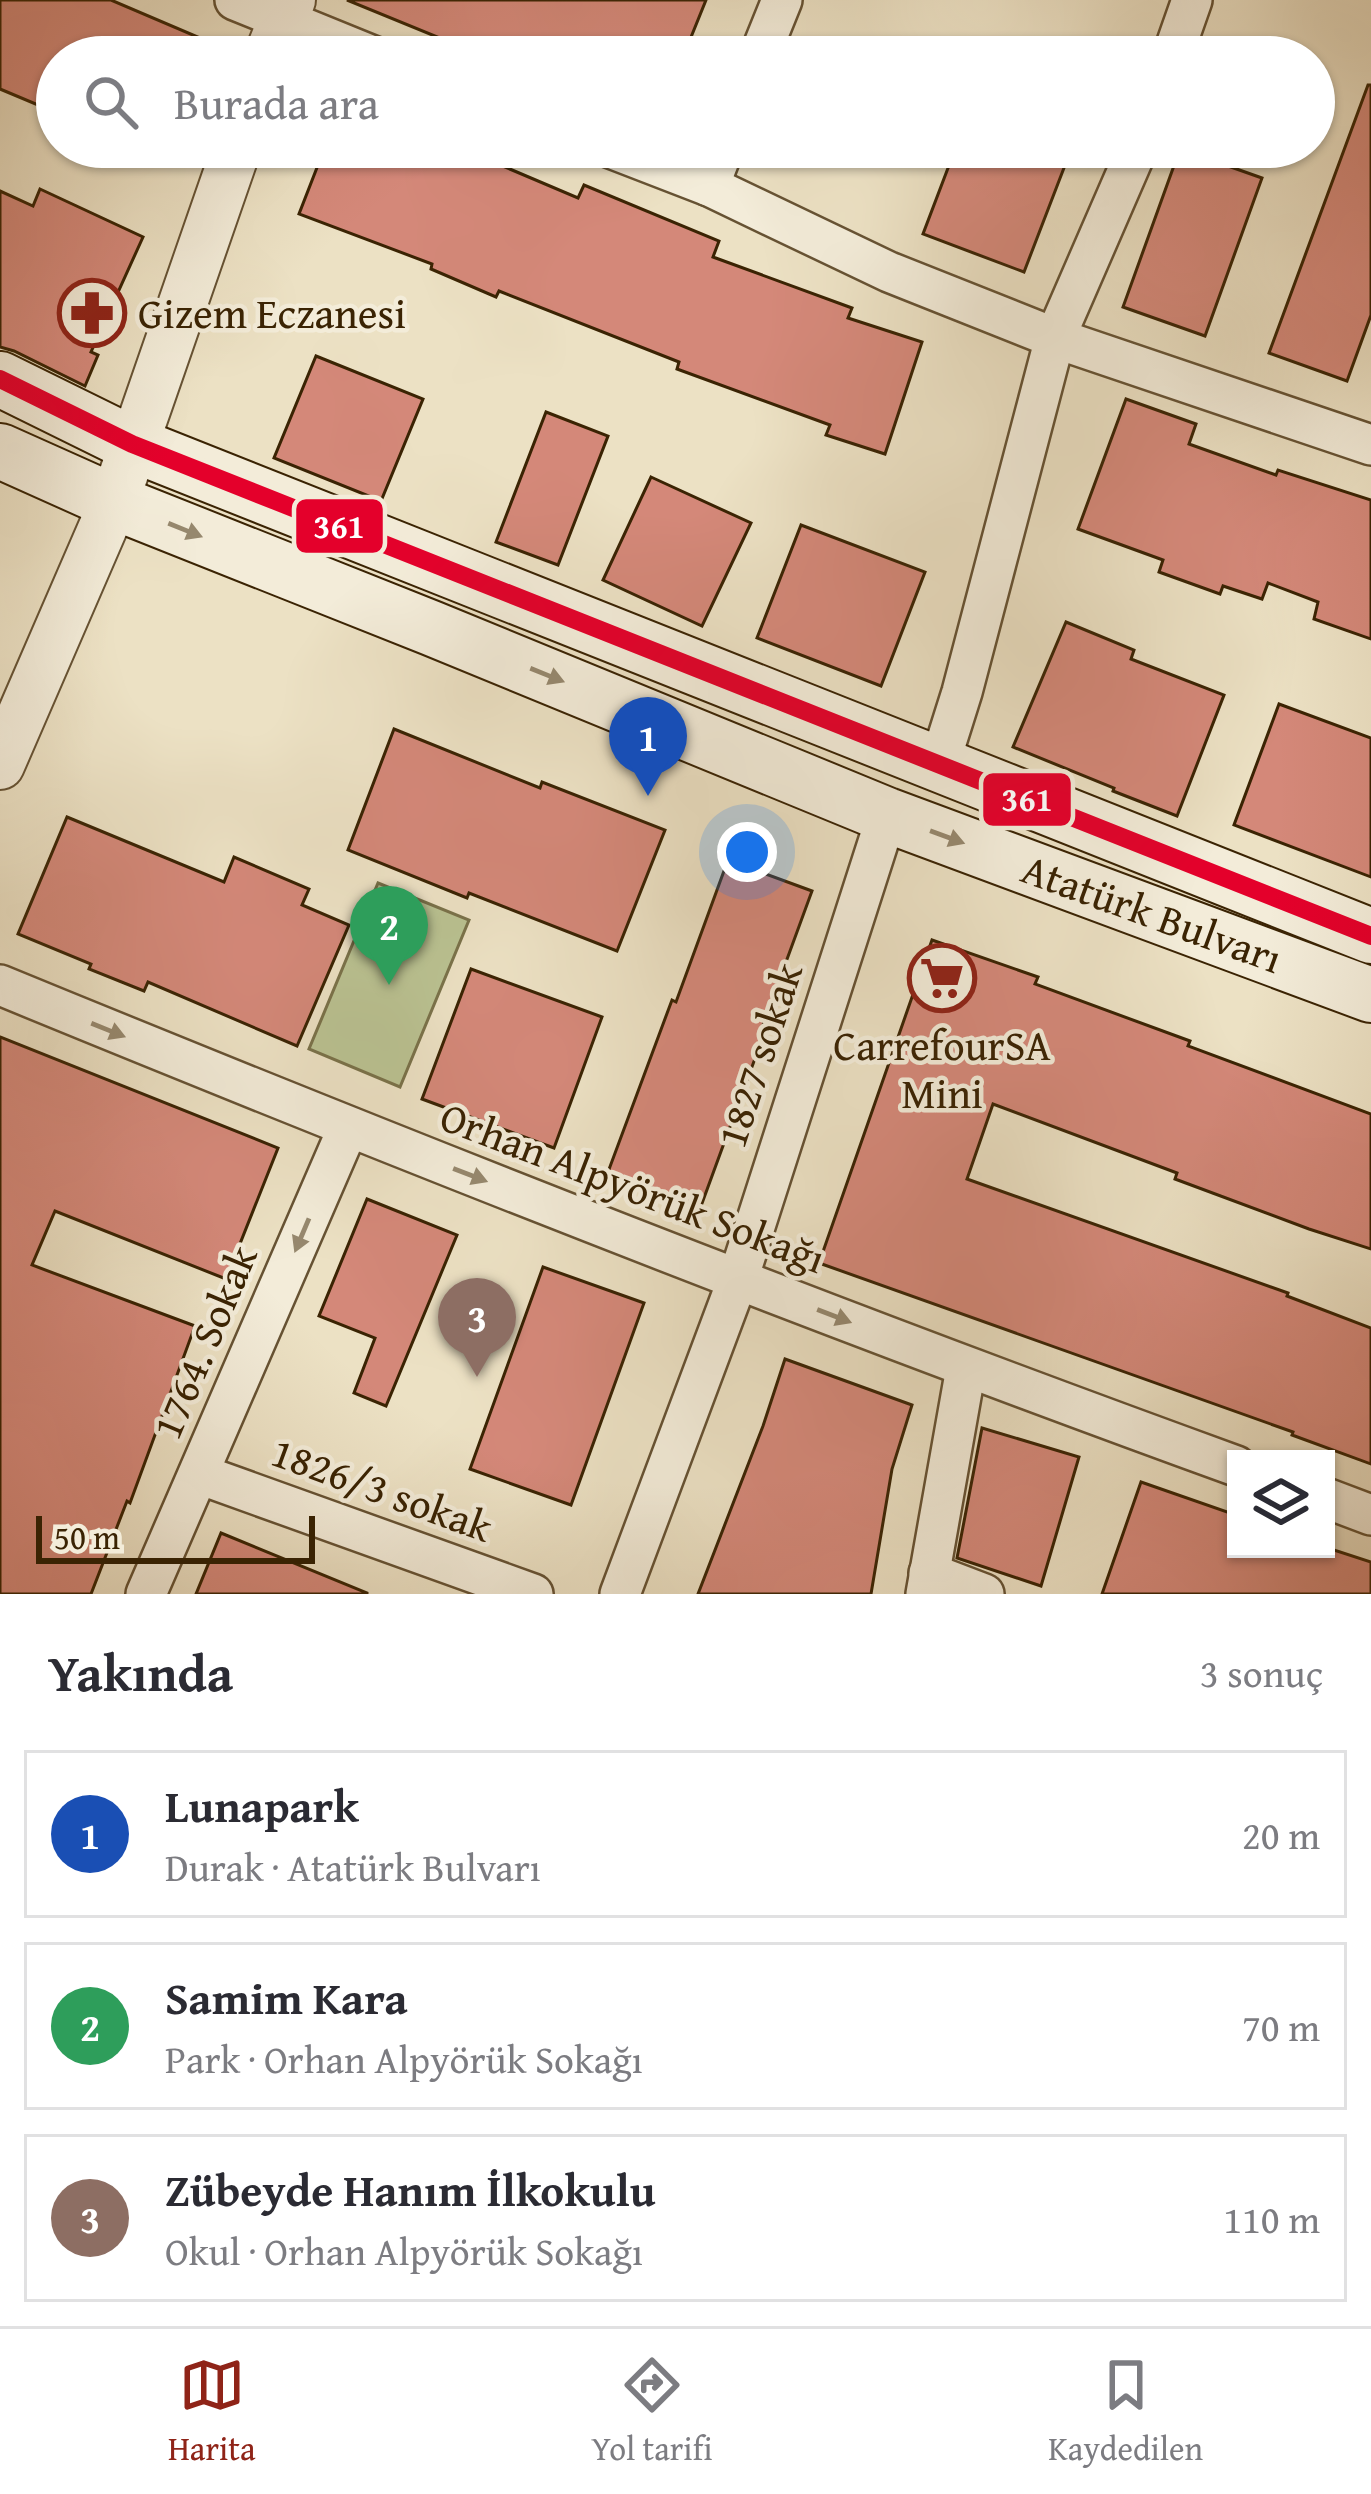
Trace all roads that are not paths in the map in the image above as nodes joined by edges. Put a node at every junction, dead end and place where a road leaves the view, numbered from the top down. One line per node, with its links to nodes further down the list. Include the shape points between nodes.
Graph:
1 (235, 0): 4 (street)
2 (782, 0): 6 (street)
3 (1192, 0): 7 (street)
4 (280, 26): 5 (street)
5 (311, 36)
6 (767, 36)
7 (1179, 36)
8 (229, 168): 15 (street)
9 (662, 168): 12 (street)
10 (716, 168): 12 (street)
11 (1129, 168): 13 (street)
12 (709, 186): 13 (street)
13 (1055, 338): 16 (street); 20 (street)
14 (0, 379): 15 (main road, Atatürk Bulvarı)
15 (132, 444): 18 (street); 20 (main road, Atatürk Bulvarı)
16 (1371, 445)
17 (0, 452): 18 (main road, Atatürk Bulvarı)
18 (114, 502): 19 (street); 21 (main road, Atatürk Bulvarı, one-way to 21)
19 (0, 765)
20 (939, 765): 22 (main road, Atatürk Bulvarı)
21 (887, 815): 24 (main road, Atatürk Bulvarı, one-way to 24); 26 (street, 1827 sokak)
22 (1371, 936)
23 (0, 985): 25 (street, Orhan Alpyörük Sokağı, one-way to 25)
24 (1371, 995)
25 (349, 1128): 26 (street, Orhan Alpyörük Sokağı, one-way to 26); 29 (street, 1764. Sokak, one-way to 29)
26 (738, 1279): 27 (street, Orhan Alpyörük Sokağı, one-way to 27); 35 (street, 1827 sokak)
27 (966, 1368): 28 (street, Orhan Alpyörük Sokağı); 32 (street)
28 (1227, 1463)
29 (199, 1474): 33 (street, 1764. Sokak); 34 (street, 1826/3 sokak)
30 (1335, 1501): 31 (street)
31 (1371, 1514)
32 (927, 1584): 36 (street)
33 (146, 1594)
34 (533, 1594)
35 (620, 1594)
36 (984, 1594)

